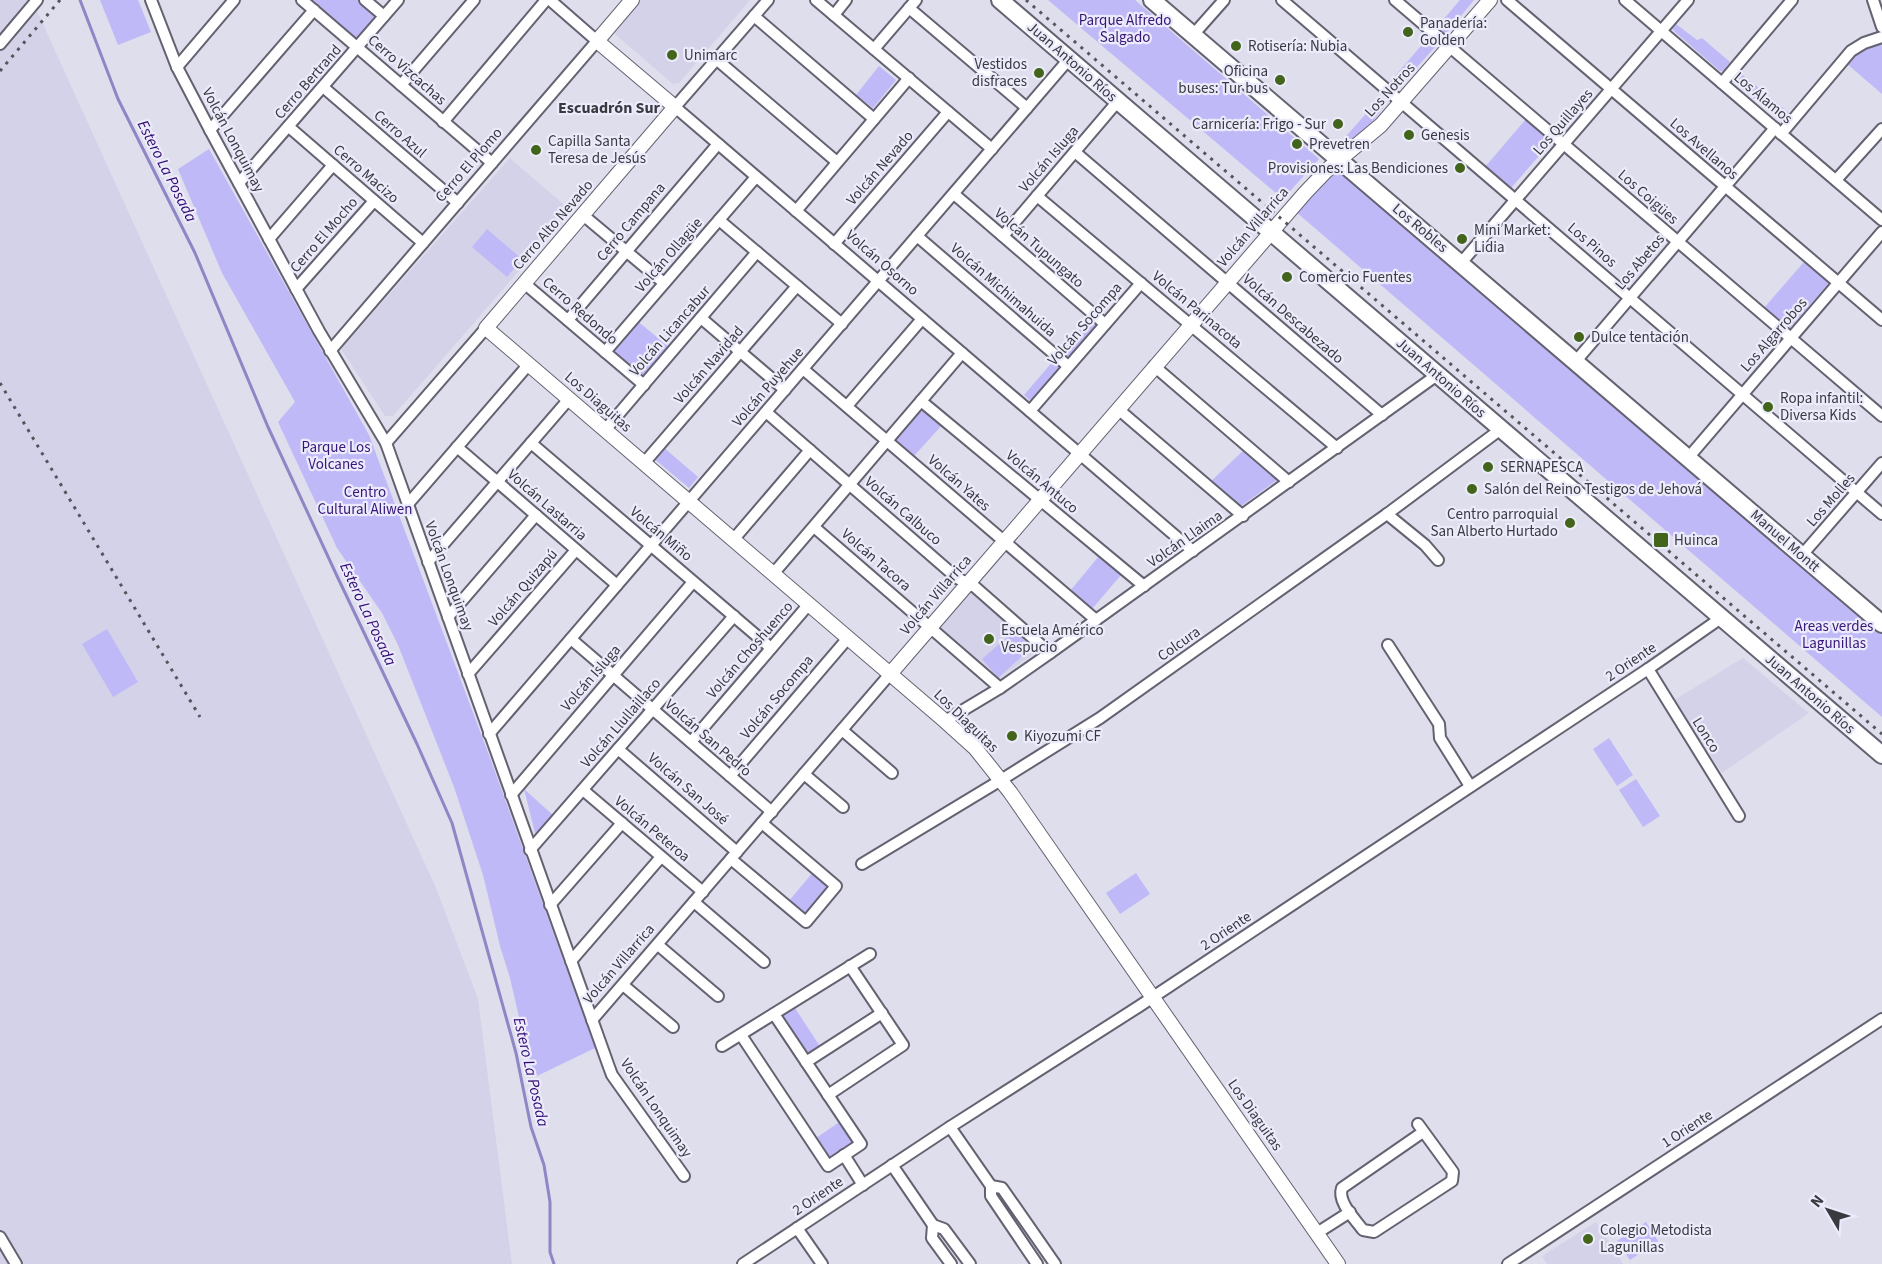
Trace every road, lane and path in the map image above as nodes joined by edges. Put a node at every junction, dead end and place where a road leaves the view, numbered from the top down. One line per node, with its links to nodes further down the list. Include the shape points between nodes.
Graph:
1 (37, 0): 34 (street)
2 (234, 0): 40 (street)
3 (302, 0): 25 (street, Cerro Vizcachas)
4 (365, 0): 27 (street)
5 (399, 0): 27 (street, Cerro Bertrand)
6 (474, 0): 43 (street)
7 (548, 0): 33 (street, Volcán Osorno); 52 (street)
8 (632, 0): 33 (street, Cerro El Plomo)
9 (768, 0): 28 (street, Cerro Alto Nevado)
10 (816, 0): 26 (street)
11 (846, 0): 26 (street)
12 (1000, 0): 39 (main road, Juan Antonio Ríos)
13 (1152, 0): 31 (main road, Los Robles)
14 (1224, 0): 31 (street)
15 (1282, 0): 47 (street, Los Pinos)
16 (1395, 0): 35 (street, Los Coigües)
17 (1490, 0): 35 (street, Los Notros)
18 (1507, 0): 45 (street, Los Avellanos)
19 (1625, 0): 30 (street, Los Álamos)
20 (1688, 0): 30 (street, Los Quillayes)
21 (1792, 0): 42 (street)
22 (1873, 0): 29 (street)
23 (154, 2): 40 (street, Volcán Lonquimay)
24 (913, 4): 37 (street); 49 (street)
25 (314, 10): 36 (street, Cerro Vizcachas); 55 (street)
26 (834, 15): 37 (street)
27 (384, 16): 36 (street, Cerro Bertrand)
28 (754, 16): 38 (street, Cerro Alto Nevado); 51 (street)
29 (1882, 27)
30 (1661, 31): 42 (street, Los Álamos); 45 (street, Los Quillayes)
31 (1193, 35): 61 (main road, Los Robles)
32 (1882, 37): 56 (street, Los Abetos, via 1851,51)
33 (597, 41): 48 (street, Volcán Osorno); 63 (street, Cerro El Plomo)
34 (0, 44)
35 (1450, 47): 47 (street, Los Notros); 58 (street, Los Coigües)
36 (357, 48): 43 (street, Cerro Vizcachas); 44 (street, Cerro Bertrand)
37 (874, 49): 41 (street)
38 (716, 59): 48 (street, Cerro Alto Nevado); 62 (street)
39 (1069, 60): 46 (main road, Juan Antonio Ríos); 49 (street, Volcán Puyehue)
40 (177, 67): 55 (street, Volcán Lonquimay)
41 (909, 78): 50 (street); 51 (street)
42 (1722, 83): 56 (street, Los Álamos)
43 (401, 85): 52 (street, Cerro Vizcachas)
44 (323, 87): 53 (street, Cerro Bertrand); 74 (street, Cerro Azul)
45 (1611, 89): 58 (street, Los Quillayes); 68 (street, Los Avellanos)
46 (1118, 101): 60 (street, Volcán Isluga); 79 (main road, Juan Antonio Ríos)
47 (1402, 103): 61 (street, Los Notros); 72 (street, Los Pinos)
48 (675, 107): 57 (street, Volcán Osorno); 76 (street, Cerro Alto Nevado)
49 (1027, 108): 59 (street, Volcán Puyehue)
50 (948, 112): 59 (street); 86 (street, Volcán Nevado)
51 (874, 119): 62 (street)
52 (443, 122): 63 (street, Cerro Vizcachas)
53 (289, 127): 64 (street, Cerro Macizo); 67 (street, Cerro Bertrand)
54 (1882, 129): 66 (street)
55 (210, 130): 67 (street, Volcán Lonquimay)
56 (1778, 131): 66 (street, Los Álamos); 68 (street, Los Abetos)
57 (718, 144): 65 (street, Volcán Osorno); 87 (street, Cerro Campana)
58 (1563, 144): 72 (street, Los Quillayes); 84 (street, Los Coigües)
59 (992, 149): 70 (street, Volcán Puyehue)
60 (1075, 152): 71 (street, Volcán Isluga); 90 (street, Volcán Descabezado)
61 (1339, 160): 69 (street, Los Notros); 89 (main road, Los Robles)
62 (837, 162): 75 (street)
63 (492, 163): 74 (street, Cerro El Plomo)
64 (333, 165): 73 (street, Cerro Macizo); 83 (street)
65 (756, 177): 75 (street, Volcán Osorno); 77 (street, Volcán Ollagüe)
66 (1836, 180): 78 (street, Los Álamos)
67 (240, 183): 83 (street, Volcán Lonquimay)
68 (1725, 186): 84 (street, Los Abetos); 95 (street, Los Avellanos)
69 (1305, 193): 79 (street, Volcán Villarrica)
70 (954, 194): 81 (street, Volcán Puyehue); 82 (street, Volcán Tupungato)
71 (1037, 196): 82 (street, Volcán Isluga); 94 (street, Volcán Parinacota)
72 (1516, 200): 89 (street, Los Quillayes); 98 (street, Los Pinos)
73 (374, 201): 85 (street, Cerro Macizo); 97 (street, Cerro El Mocho)
74 (458, 203): 85 (street, Cerro El Plomo)
75 (796, 211): 86 (street, Volcán Osorno)
76 (583, 215): 87 (street); 92 (street, Cerro Alto Nevado)
77 (720, 220): 88 (street); 93 (street, Volcán Ollagüe)
78 (1882, 220)
79 (1271, 231): 90 (street, Volcán Villarrica); 117 (main road, Juan Antonio Ríos)
80 (1882, 232): 95 (street, Los Algarrobos)
81 (918, 236): 91 (street, Volcán Puyehue); 114 (street, Volcán Michimahuida)
82 (1003, 236): 104 (street, Volcán Tupungato)
83 (269, 239): 97 (street, Volcán Lonquimay)
84 (1677, 242): 98 (street, Los Abetos); 107 (street, Los Coigües)
85 (423, 243): 108 (street, Cerro El Plomo)
86 (834, 244): 91 (street, Volcán Osorno)
87 (626, 251): 93 (street); 101 (street, Cerro Campana)
88 (757, 252): 96 (street); 99 (street, Volcán Licancabur)
89 (1461, 263): 112 (main road, Los Robles)
90 (1227, 281): 105 (street, Volcán Villarrica); 127 (street, Volcán Descabezado)
91 (878, 282): 100 (street, Volcán Osorno); 103 (street, Volcán Puyehue)
92 (524, 283): 101 (street, Cerro Redondo); 106 (street, Cerro Alto Nevado)
93 (664, 283): 109 (street, Volcán Ollagüe)
94 (1141, 283): 104 (street, Volcán Socompa); 105 (street, Volcán Parinacota)
95 (1838, 283): 102 (street, Los Avellanos); 107 (street, Los Algarrobos)
96 (797, 286): 103 (street); 110 (street, Volcán Navidad)
97 (296, 290): 108 (street, Volcán Lonquimay)
98 (1630, 298): 112 (street, Los Abetos); 120 (street, Los Pinos)
99 (701, 318): 110 (street); 118 (street, Volcán Licancabur)
100 (922, 319): 111 (street, Volcán Osorno); 123 (street)
101 (568, 320): 109 (street, Cerro Redondo)
102 (1882, 320)
103 (842, 324): 116 (street, Volcán Puyehue)
104 (1105, 324): 114 (street, Volcán Socompa)
105 (1190, 324): 115 (street, Volcán Villarrica); 135 (street, Volcán Parinacota)
106 (486, 328): 113 (street, Los Diaguitas); 132 (street, Cerro Alto Nevado)
107 (1790, 339): 120 (street, Los Algarrobos); 128 (street, Los Coigües)
108 (330, 351): 132 (street, Volcán Lonquimay)
109 (605, 352): 118 (street, Cerro Redondo)
110 (740, 352): 119 (street); 139 (street, Volcán Navidad)
111 (962, 353): 122 (street); 125 (street, Volcán Osorno)
112 (1576, 361): 138 (main road, Los Robles)
113 (529, 364): 121 (street, Los Diaguitas); 134 (street)
114 (1068, 366): 125 (street, Volcán Socompa)
115 (1154, 366): 124 (street, Volcán Villarrica); 142 (street)
116 (803, 369): 119 (street, Volcán Puyehue); 123 (street, Volcán Yates)
117 (1437, 375): 127 (street, Volcán Llaima); 129 (main road, Juan Antonio Ríos)
118 (644, 385): 130 (street, Volcán Licancabur)
119 (785, 390): 126 (street, Volcán Puyehue)
120 (1743, 394): 138 (street, Los Algarrobos); 144 (street, Los Pinos)
121 (569, 399): 130 (street, Los Diaguitas); 133 (street)
122 (921, 401): 131 (street); 145 (street, Volcán Antuco)
123 (847, 406): 131 (street, Volcán Yates)
124 (1118, 409): 137 (street, Volcán Villarrica); 151 (street)
125 (1030, 411): 137 (street, Volcán Osorno)
126 (766, 412): 136 (street, Volcán Calbuco); 146 (street, Volcán Puyehue)
127 (1382, 415): 135 (street, Volcán Llaima)
128 (1882, 416)
129 (1501, 429): 148 (street, Colcura); 169 (main road, Juan Antonio Ríos)
130 (605, 430): 139 (street, Los Diaguitas)
131 (887, 441): 143 (street); 154 (street, Volcán Yates)
132 (386, 443): 147 (street, Volcán Lonquimay)
133 (531, 443): 141 (street); 155 (street, Volcán Miño)
134 (457, 447): 141 (street, Volcán Lastarria); 147 (street)
135 (1337, 448): 142 (street, Volcán Llaima)
136 (810, 450): 143 (street, Volcán Calbuco); 153 (street)
137 (1079, 454): 145 (street, Volcán Villarrica); 157 (street, Volcán Osorno)
138 (1688, 458): 158 (main road, Manuel Montt)
139 (644, 463): 146 (street, Los Diaguitas)
140 (1882, 463): 144 (street, Los Molles)
141 (497, 482): 150 (street, Volcán Lastarria); 160 (street)
142 (1289, 482): 151 (street, Volcán Llaima)
143 (850, 485): 152 (street); 163 (street, Volcán Calbuco, via 957,578)
144 (1857, 492): 149 (street, Los Pinos); 158 (street, Los Molles)
145 (1040, 500): 154 (street, Volcán Villarrica); 165 (street, Volcán Antuco)
146 (689, 502): 153 (street, Los Diaguitas); 155 (street, Volcán Puyehue)
147 (408, 504): 160 (street, Volcán Lonquimay)
148 (1387, 514): 159 (street); 193 (street, Colcura, via 1100,718)
149 (1882, 514)
150 (536, 515): 156 (street, Volcán Lastarria); 168 (street)
151 (1243, 516): 157 (street, Volcán Llaima)
152 (814, 527): 161 (street); 172 (street, Volcán Tacora)
153 (733, 540): 161 (street, Los Diaguitas)
154 (1004, 541): 163 (street, Volcán Villarrica); 170 (street, Volcán Yates)
155 (651, 546): 162 (street, Volcán Miño); 164 (street, Volcán Puyehue)
156 (576, 550): 164 (street, Volcán Lastarria); 179 (street, Volcán Quizapú)
157 (1193, 551): 165 (street, Volcán Llaima)
158 (1802, 555): 171 (main road, Manuel Montt)
159 (1438, 560)
160 (428, 562): 168 (street, Volcán Lonquimay)
161 (773, 574): 166 (street, Los Diaguitas)
162 (693, 582): 167 (street, Volcán Miño); 181 (street, Volcán Isluga)
163 (968, 583): 172 (street, Volcán Villarrica); 177 (street, Volcán Calbuco)
164 (617, 585): 174 (street, Volcán Puyehue)
165 (1144, 586): 170 (street, Volcán Llaima)
166 (809, 604): 173 (street, Los Diaguitas); 176 (street, Volcán Choshuenco)
167 (734, 616): 176 (street, Volcán Miño); 183 (street, Volcán Llullaillaco)
168 (448, 617): 179 (street, Volcán Lonquimay)
169 (1722, 618): 178 (street, 2 Oriente); 189 (main road, Juan Antonio Ríos)
170 (1096, 620): 177 (street, Volcán Llaima)
171 (1882, 624)
172 (930, 627): 180 (street, Volcán Villarrica); 182 (street, Volcán Tacora)
173 (848, 638): 180 (street, Los Diaguitas); 192 (street, Volcán Socompa)
174 (571, 639): 181 (street, Volcán San Pedro); 186 (street, Volcán Puyehue)
175 (1388, 645): 194 (street, via 1439,724 1440,738)
176 (771, 648): 187 (street, Volcán Choshuenco)
177 (1050, 653): 182 (street, Volcán Llaima)
178 (1648, 669): 194 (street, 2 Oriente); 199 (street, Lonco)
179 (468, 674): 186 (street, Volcán Lonquimay)
180 (890, 674): 184 (street, Los Diaguitas); 185 (street, Volcán Villarrica)
181 (613, 676): 183 (street, Volcán San Pedro); 196 (street, Volcán Isluga)
182 (1000, 688): 184 (street, Volcán Llaima)
183 (652, 710): 187 (street, Volcán San Pedro); 188 (street, Volcán Llullaillaco)
184 (945, 721): 193 (street, Los Diaguitas, via 975,748)
185 (842, 730): 190 (street); 191 (street, Volcán Villarrica)
186 (489, 734): 196 (street, Volcán Lonquimay)
187 (690, 742): 192 (street, Volcán San Pedro)
188 (618, 749): 195 (street, Volcán Llullaillaco); 203 (street, Volcán San José)
189 (1882, 755)
190 (892, 773)
191 (804, 774): 197 (street); 198 (street, Volcán Villarrica)
192 (730, 776): 198 (street, Volcán San Pedro)
193 (1000, 780): 205 (street, Colcura); 216 (street, Los Diaguitas)
194 (1470, 786): 216 (street, 2 Oriente)
195 (583, 790): 200 (street, Volcán Peteroa); 202 (street, Volcán Llullaillaco)
196 (511, 795): 202 (street, Volcán Lonquimay)
197 (843, 807)
198 (772, 812): 201 (street, Volcán Villarrica)
199 (1739, 816)
200 (622, 823): 204 (street, Volcán Peteroa); 208 (street)
201 (762, 823): 203 (street, Volcán Villarrica); 203 (street, Volcán San José, via 836,886 806,922)
202 (530, 850): 208 (street, Volcán Lonquimay)
203 (734, 855): 206 (street, Volcán Villarrica)
204 (661, 856): 206 (street, Volcán Peteroa); 211 (street)
205 (862, 864)
206 (703, 892): 207 (street, Volcán Villarrica)
207 (694, 902): 209 (street, Volcán Villarrica); 212 (street)
208 (550, 905): 211 (street, Volcán Lonquimay)
209 (658, 945): 214 (street, Volcán Villarrica); 215 (street)
210 (870, 954): 213 (street)
211 (571, 961): 220 (street, Volcán Lonquimay)
212 (764, 963)
213 (850, 966): 217 (street); 218 (street)
214 (623, 984): 220 (street, Volcán Villarrica); 221 (street)
215 (718, 996)
216 (1153, 997): 226 (street, 2 Oriente); 235 (street, Los Diaguitas)
217 (882, 1013): 224 (street); 225 (street, via 903,1044)
218 (774, 1014): 222 (street); 224 (street)
219 (1882, 1019): 245 (street, 1 Oriente)
220 (592, 1020): 229 (street, Volcán Lonquimay, via 612,1075)
221 (673, 1027)
222 (741, 1035): 223 (street); 227 (street, via 828,1166)
223 (722, 1046)
224 (806, 1062): 225 (street)
225 (828, 1095): 227 (street, via 861,1144)
226 (950, 1127): 228 (street, 2 Oriente); 231 (street)
227 (844, 1155): 230 (street)
228 (892, 1165): 230 (street, 2 Oriente); 233 (street)
229 (684, 1176)
230 (863, 1185): 234 (street, 2 Oriente)
231 (991, 1186): 242 (street, via 991,1197); 243 (street, via 1002,1188)
232 (1350, 1212): 232 (street, via 1363,1230 1374,1232 1450,1183 1453,1172 1421,1128 1342,1188 1341,1199); 235 (street)
233 (933, 1225): 240 (street, via 932,1238); 241 (street, via 944,1228)
234 (797, 1228): 238 (street, 2 Oriente); 239 (street)
235 (1317, 1233): 244 (street, Los Diaguitas)
236 (0, 1237): 237 (street)
237 (16, 1264)
238 (745, 1264)
239 (822, 1264)
240 (951, 1264)
241 (970, 1264)
242 (1037, 1264)
243 (1055, 1264)
244 (1338, 1264)
245 (1508, 1264)

